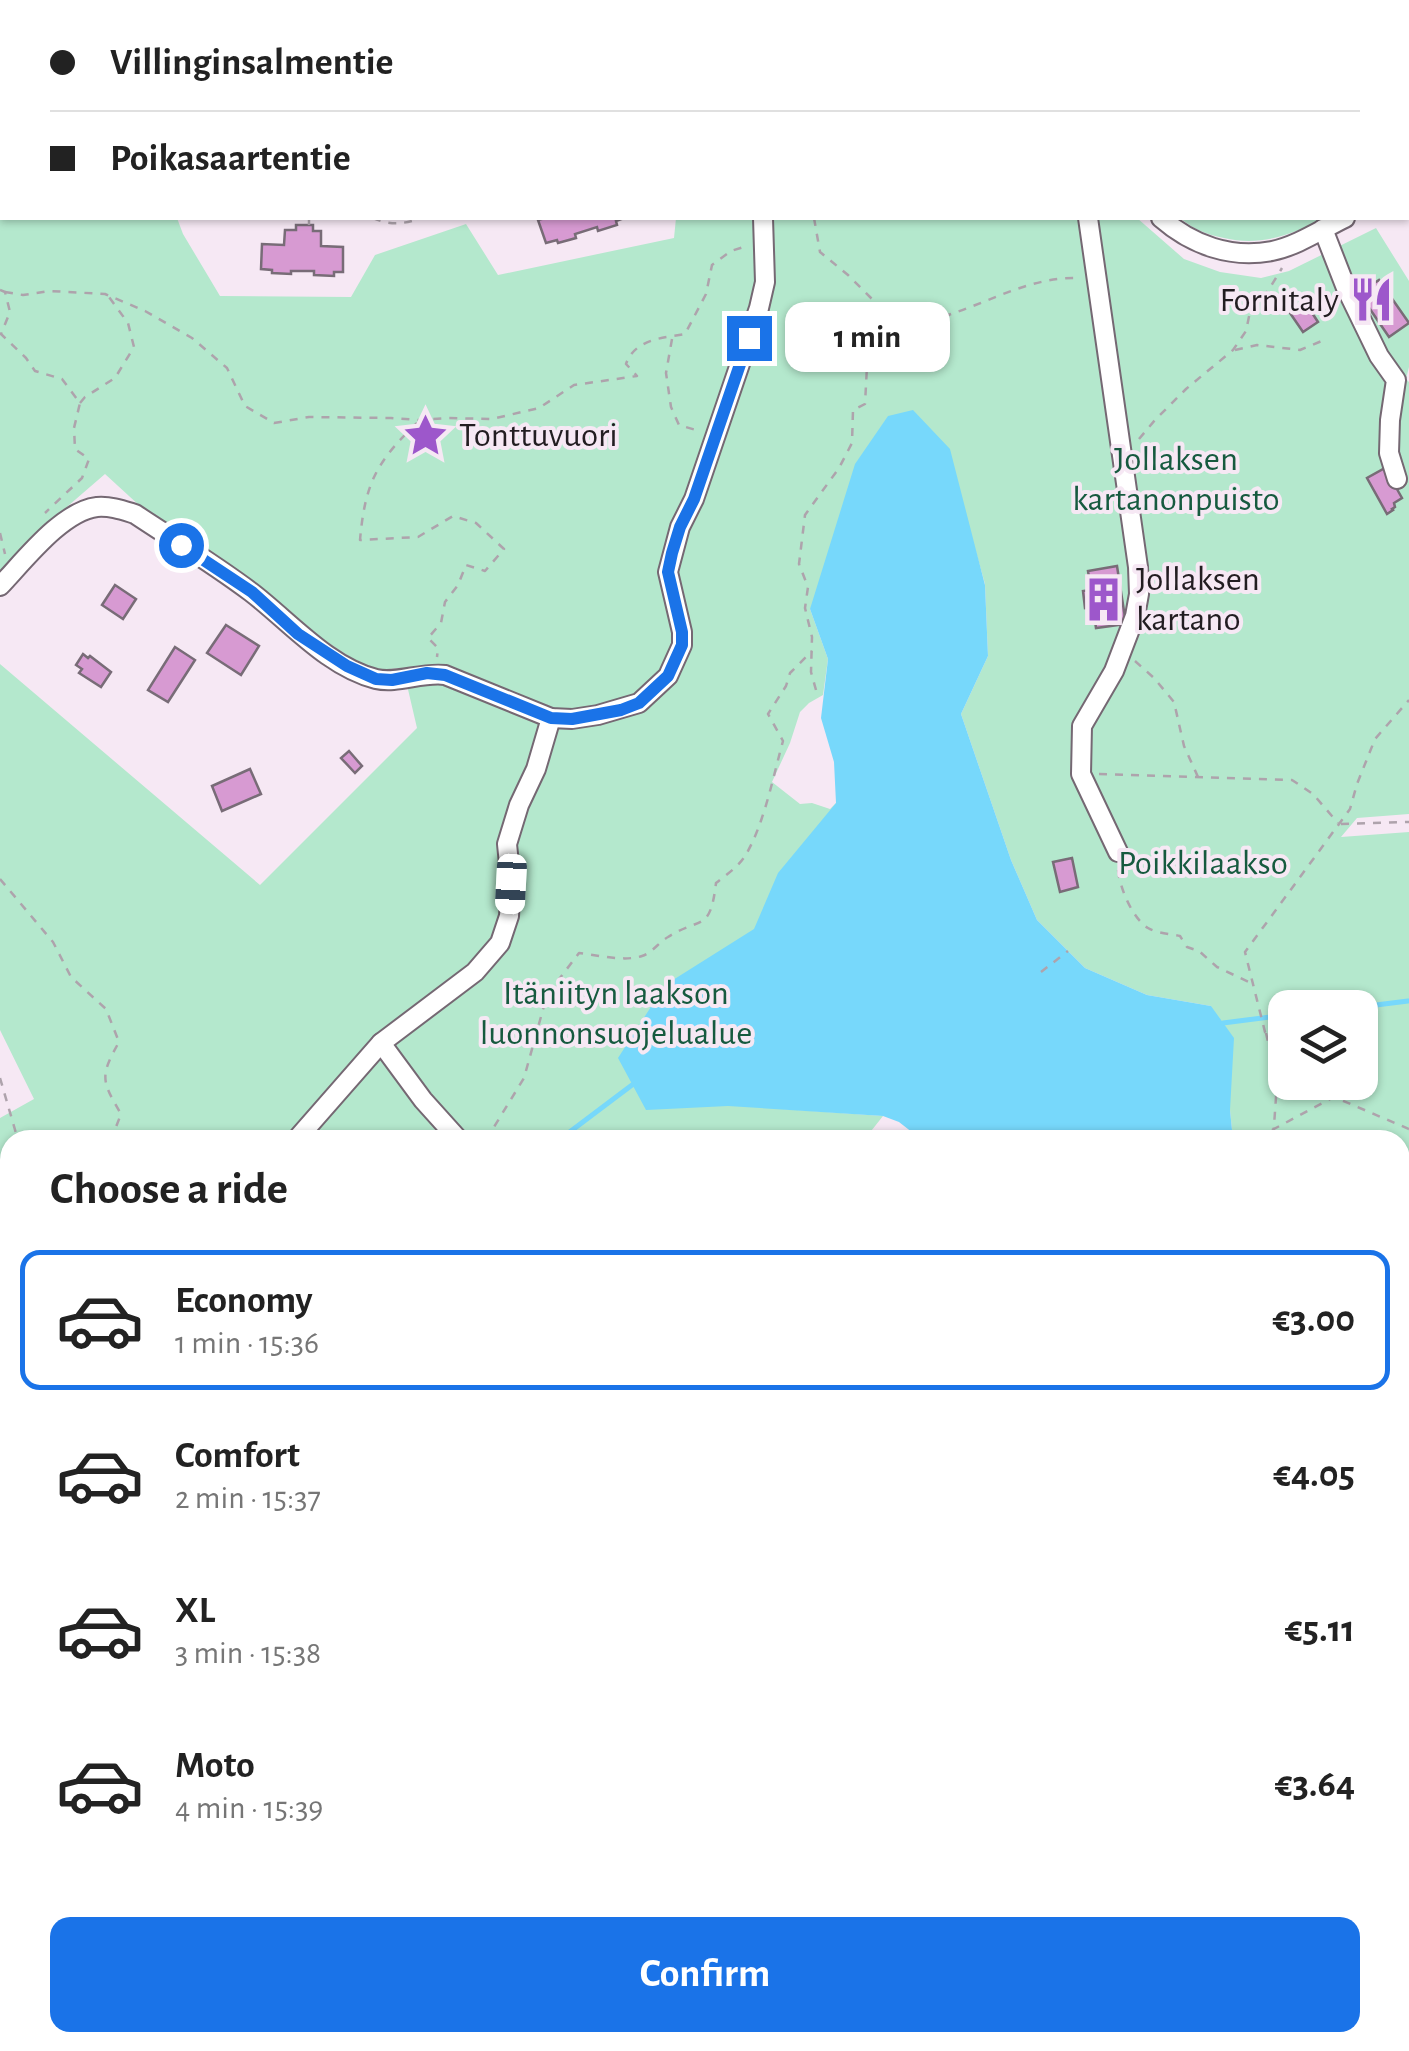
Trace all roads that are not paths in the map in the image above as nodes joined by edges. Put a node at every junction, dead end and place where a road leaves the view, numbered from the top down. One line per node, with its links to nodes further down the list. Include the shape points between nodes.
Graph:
1 (764, 220): 8 (street, via 760,308 668,572 682,645 668,676 639,703)
2 (1088, 220): 9 (street, via 1138,567 1135,616 1114,672 1082,726 1081,774)
3 (1164, 220): 5 (street, via 1200,244 1244,253 1272,251)
4 (1341, 220): 5 (street)
5 (1323, 229): 6 (street, via 1396,380 1389,453)
6 (1397, 478)
7 (4, 581): 8 (street, via 73,516 114,507 136,514 252,592 347,666 376,679 445,675)
8 (551, 718): 10 (street, via 507,844 510,916 500,943 475,972)
9 (1118, 852)
10 (380, 1044): 11 (street); 12 (street)
11 (305, 1130)
12 (450, 1130)

